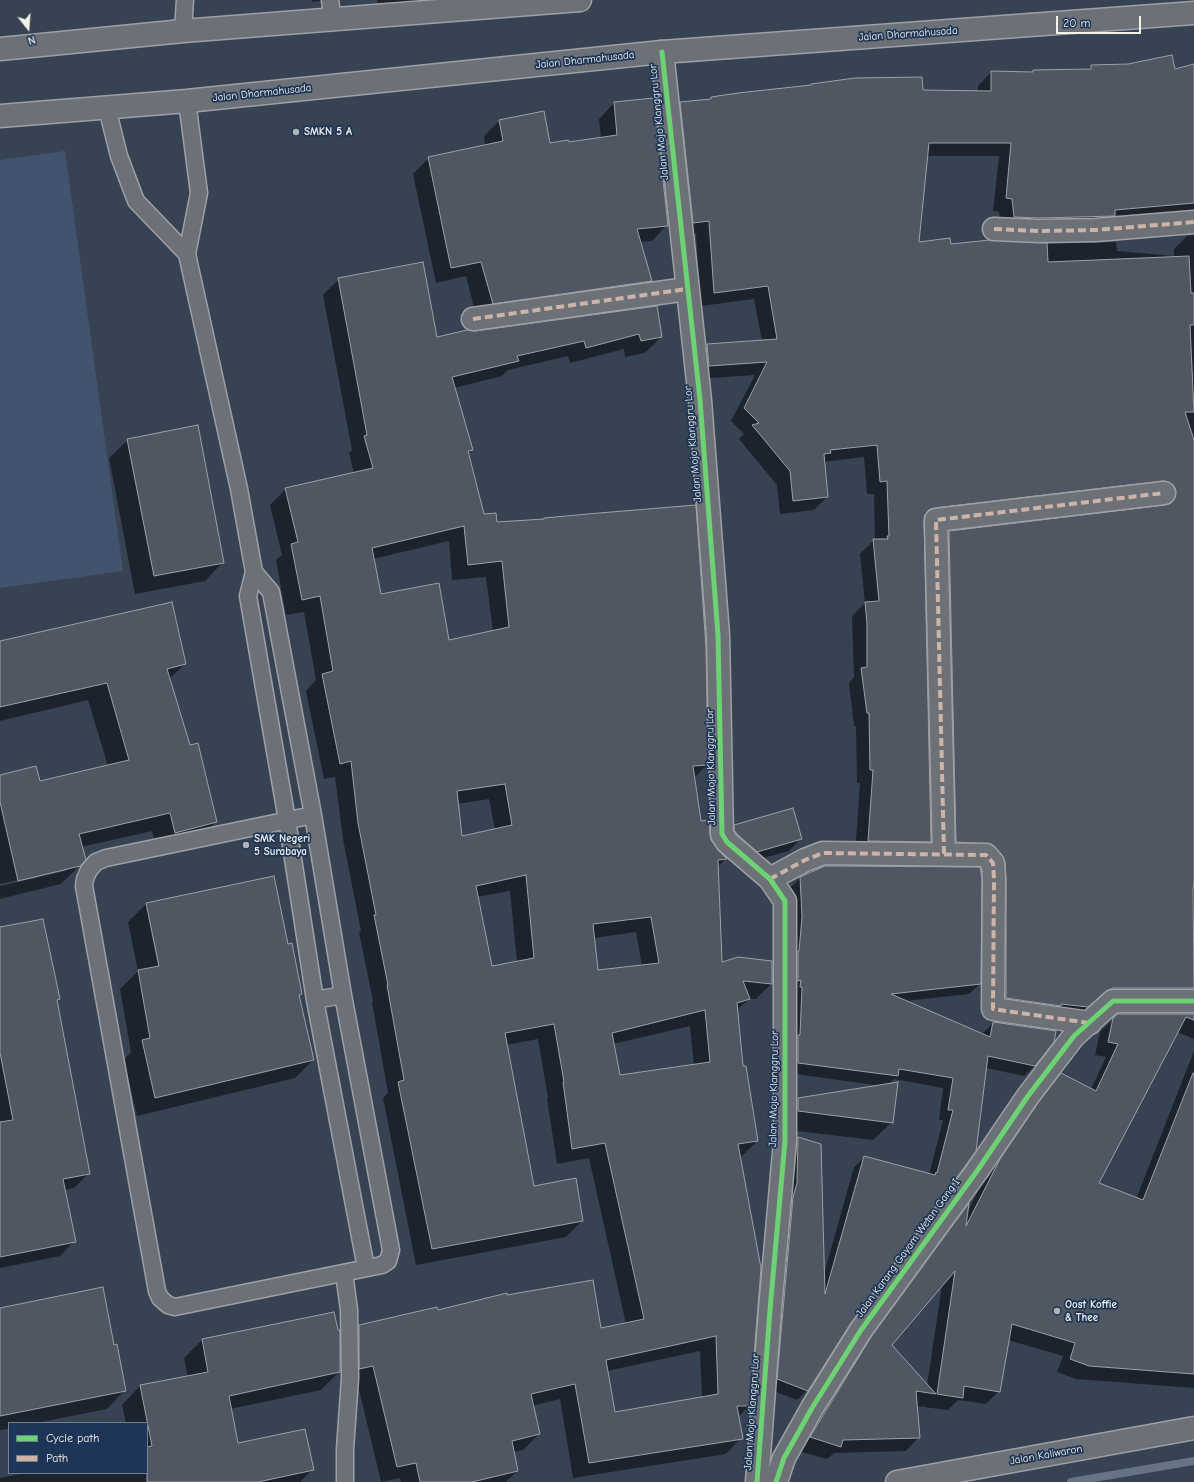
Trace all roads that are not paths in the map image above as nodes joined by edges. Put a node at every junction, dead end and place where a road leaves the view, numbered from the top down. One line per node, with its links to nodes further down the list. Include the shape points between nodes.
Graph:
1 (185, 0): 5 (lane)
2 (580, 0): 3 (street)
3 (331, 10): 5 (street)
4 (1194, 14): 7 (street, Jalan Dharmahusada)
5 (183, 31): 6 (street)
6 (0, 49)
7 (662, 52): 8 (street, Jalan Dharmahusada); 14 (street, Jalan Mojo Klanggru Lor)
8 (187, 101): 9 (street, Jalan Dharmahusada); 13 (lane, via 200,193)
9 (107, 108): 10 (street, Jalan Dharmahusada); 13 (lane, via 119,156 136,201)
10 (0, 116)
11 (1194, 222): 12 (street, via 1096,230 1039,231)
12 (994, 228)
13 (188, 254): 17 (lane, via 239,489)
14 (687, 289): 15 (street); 23 (street, Jalan Mojo Klanggru Lor, via 700,400 718,635 722,834 727,842)
15 (472, 319)
16 (1164, 493): 22 (street, via 936,520)
17 (254, 572): 18 (lane, via 271,592); 19 (lane, via 248,596)
18 (296, 721): 19 (lane); 20 (lane)
19 (270, 726): 21 (lane)
20 (313, 815): 21 (lane); 24 (lane)
21 (287, 820): 25 (lane); 29 (lane, via 106,858 96,862 89,870 84,886 160,1298 175,1307)
22 (944, 854): 23 (street, via 823,853); 27 (street, via 986,855 993,863 993,1009)
23 (770, 879): 32 (street, Jalan Mojo Klanggru Lor, via 785,901 785,1141)
24 (343, 995): 25 (lane); 28 (lane, via 391,1250 388,1261)
25 (315, 1000): 28 (lane)
26 (1194, 1001): 27 (street, Jalan Karang Gayam Wetan Gang I, via 1113,1001)
27 (1082, 1030): 33 (street, Jalan Karang Gayam Wetan Gang I, via 1028,1096 977,1171 861,1330 784,1458)
28 (366, 1268): 29 (lane)
29 (344, 1272): 31 (lane, via 349,1310 350,1378)
30 (1194, 1428): 34 (street, Jalan Kaliwaron)
31 (345, 1482)
32 (757, 1482)
33 (776, 1482)
34 (897, 1482)

